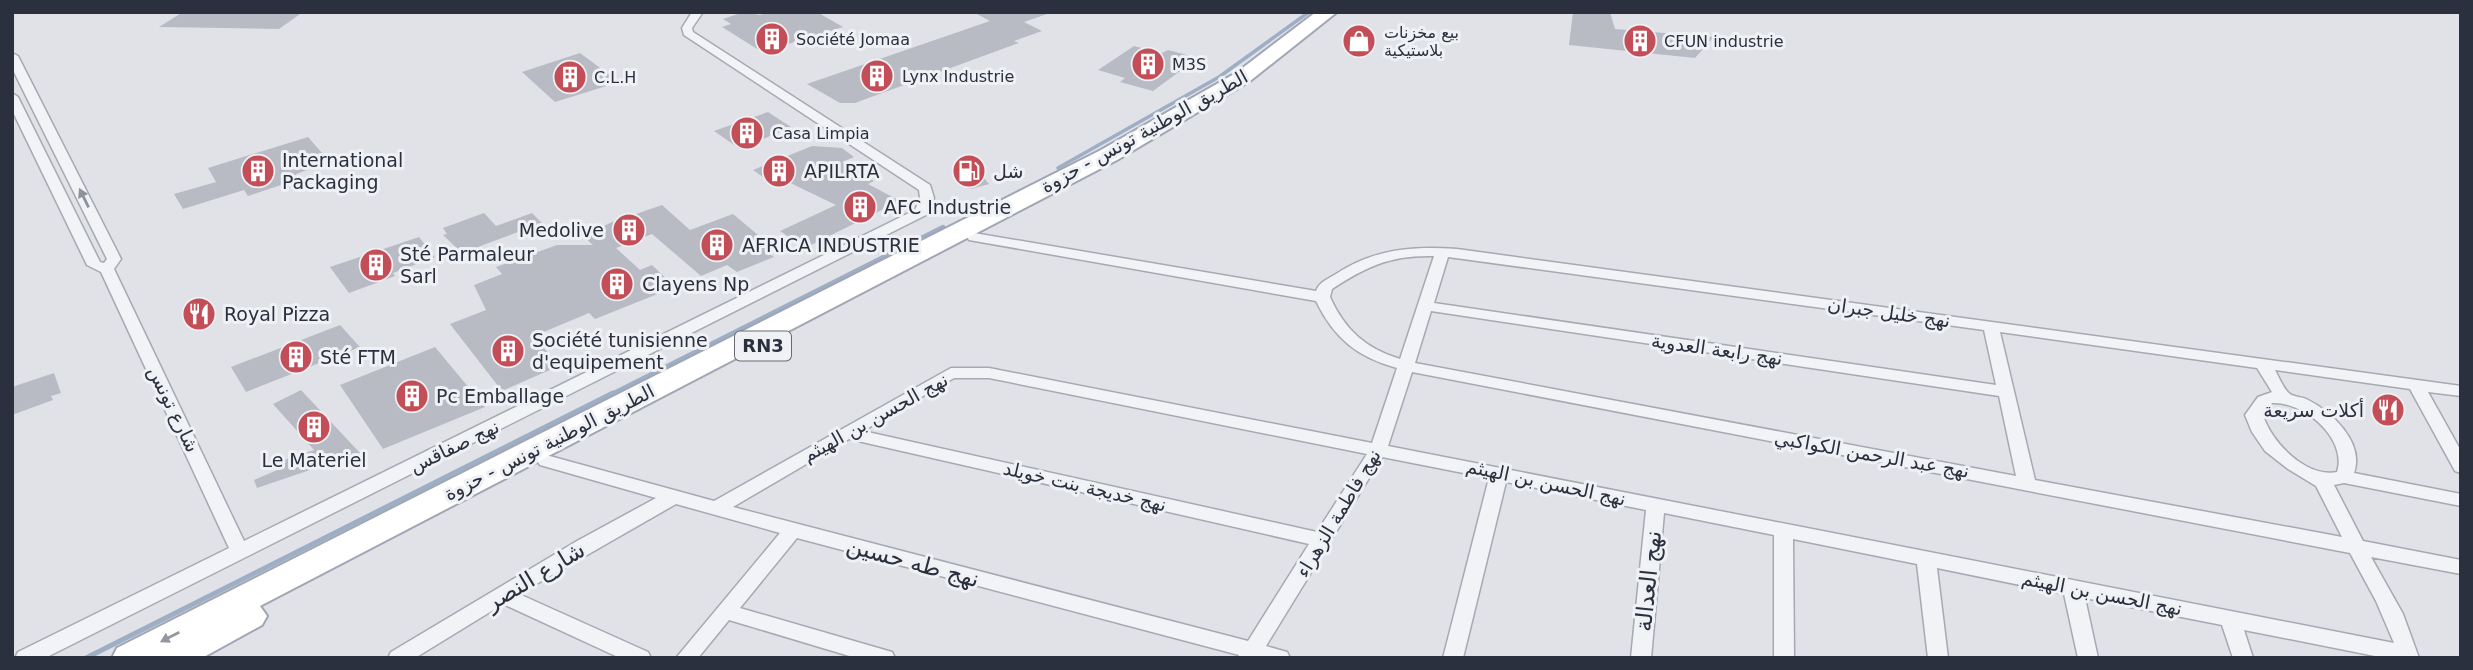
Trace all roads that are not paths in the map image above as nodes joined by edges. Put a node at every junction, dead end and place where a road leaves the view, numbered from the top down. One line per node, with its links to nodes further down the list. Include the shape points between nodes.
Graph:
1 (698, 12): 34 (street, نهج صفاقس, via 688,33 925,188 927,198 920,212)
2 (1328, 12): 44 (main road, الطريق الوطنية تونس - حزوة / RN3, one-way to 44, via 1243,77 1109,155)
3 (1342, 12): 6 (main road, الطريق الوطنية تونس - حزوة / RN3, via 1282,62 1218,105)
4 (12, 56): 8 (street, شارع تونس, one-way to 4)
5 (12, 97): 8 (street, شارع تونس)
6 (981, 233): 9 (street); 20 (main road, الطريق الوطنية تونس - حزوة / RN3)
7 (1442, 254): 9 (street, نهج خليل جبران, via 1387,255 1366,262); 10 (street, نهج فاطمة الزهراء); 11 (street, نهج خليل جبران)
8 (105, 264): 34 (street, شارع تونس)
9 (1323, 292): 13 (street, نهج عبد الرحمن الكواكبي, via 1341,333 1356,347)
10 (1426, 306): 13 (street, نهج فاطمة الزهراء); 16 (street, نهج رابعة العدوية)
11 (1991, 327): 12 (street, نهج خليل جبران); 16 (street)
12 (2263, 364): 14 (street, نهج خليل جبران); 17 (street)
13 (1406, 366): 19 (street, نهج فاطمة الزهراء); 25 (street, نهج عبد الرحمن الكواكبي)
14 (2415, 384): 15 (street, نهج خليل جبران); 21 (street)
15 (2461, 391)
16 (2007, 392): 25 (street)
17 (2284, 398): 23 (street, via 2309,408 2330,424 2349,459); 24 (street, via 2269,398 2260,404 2254,415 2257,427 2279,454)
18 (847, 433): 19 (street, نهج الحسن بن الهيثم, via 951,373 989,373); 29 (street, نهج الحسن بن الهيثم); 32 (street, نهج خديجة بنت خويلد)
19 (1379, 449): 22 (street, نهج الحسن بن الهيثم); 32 (street, نهج فاطمة الزهراء)
20 (546, 461): 26 (street, نهج طه حسين); 45 (main road, الطريق الوطنية تونس - حزوة / RN3)
21 (2461, 467)
22 (1499, 472): 28 (street, نهج الحسن بن الهيثم); 51 (street)
23 (2344, 477): 24 (street); 27 (street)
24 (2323, 481): 33 (street)
25 (2027, 482): 33 (street, نهج عبد الرحمن الكواكبي)
26 (673, 497): 29 (street, نهج طه حسين); 38 (street, شارع النصر)
27 (2461, 500)
28 (1656, 505): 31 (street, نهج الحسن بن الهيثم); 52 (street, نهج العدالة)
29 (715, 509): 30 (street, نهج طه حسين)
30 (793, 530): 39 (street); 41 (street, نهج طه حسين)
31 (1783, 530): 35 (street, نهج الحسن بن الهيثم); 53 (street)
32 (1323, 540): 41 (street, نهج فاطمة الزهراء)
33 (2356, 547): 36 (street, نهج عبد الرحمن الكواكبي); 42 (street, via 2391,606)
34 (239, 550): 43 (street, نهج صفاقس)
35 (1926, 559): 37 (street, نهج الحسن بن الهيثم); 54 (street)
36 (2461, 567)
37 (2073, 589): 40 (street, نهج الحسن بن الهيثم); 55 (street)
38 (502, 596): 46 (street, شارع النصر); 47 (street)
39 (724, 611): 48 (street); 49 (street)
40 (2230, 617): 42 (street, نهج الحسن بن الهيثم); 56 (street)
41 (1250, 654): 50 (street, نهج طه حسين)
42 (2408, 656)
43 (24, 658)
44 (130, 658)
45 (171, 658)
46 (398, 658)
47 (641, 658)
48 (686, 658)
49 (885, 658)
50 (1280, 658)
51 (1453, 658)
52 (1640, 658)
53 (1784, 658)
54 (1938, 658)
55 (2088, 658)
56 (2243, 658)

